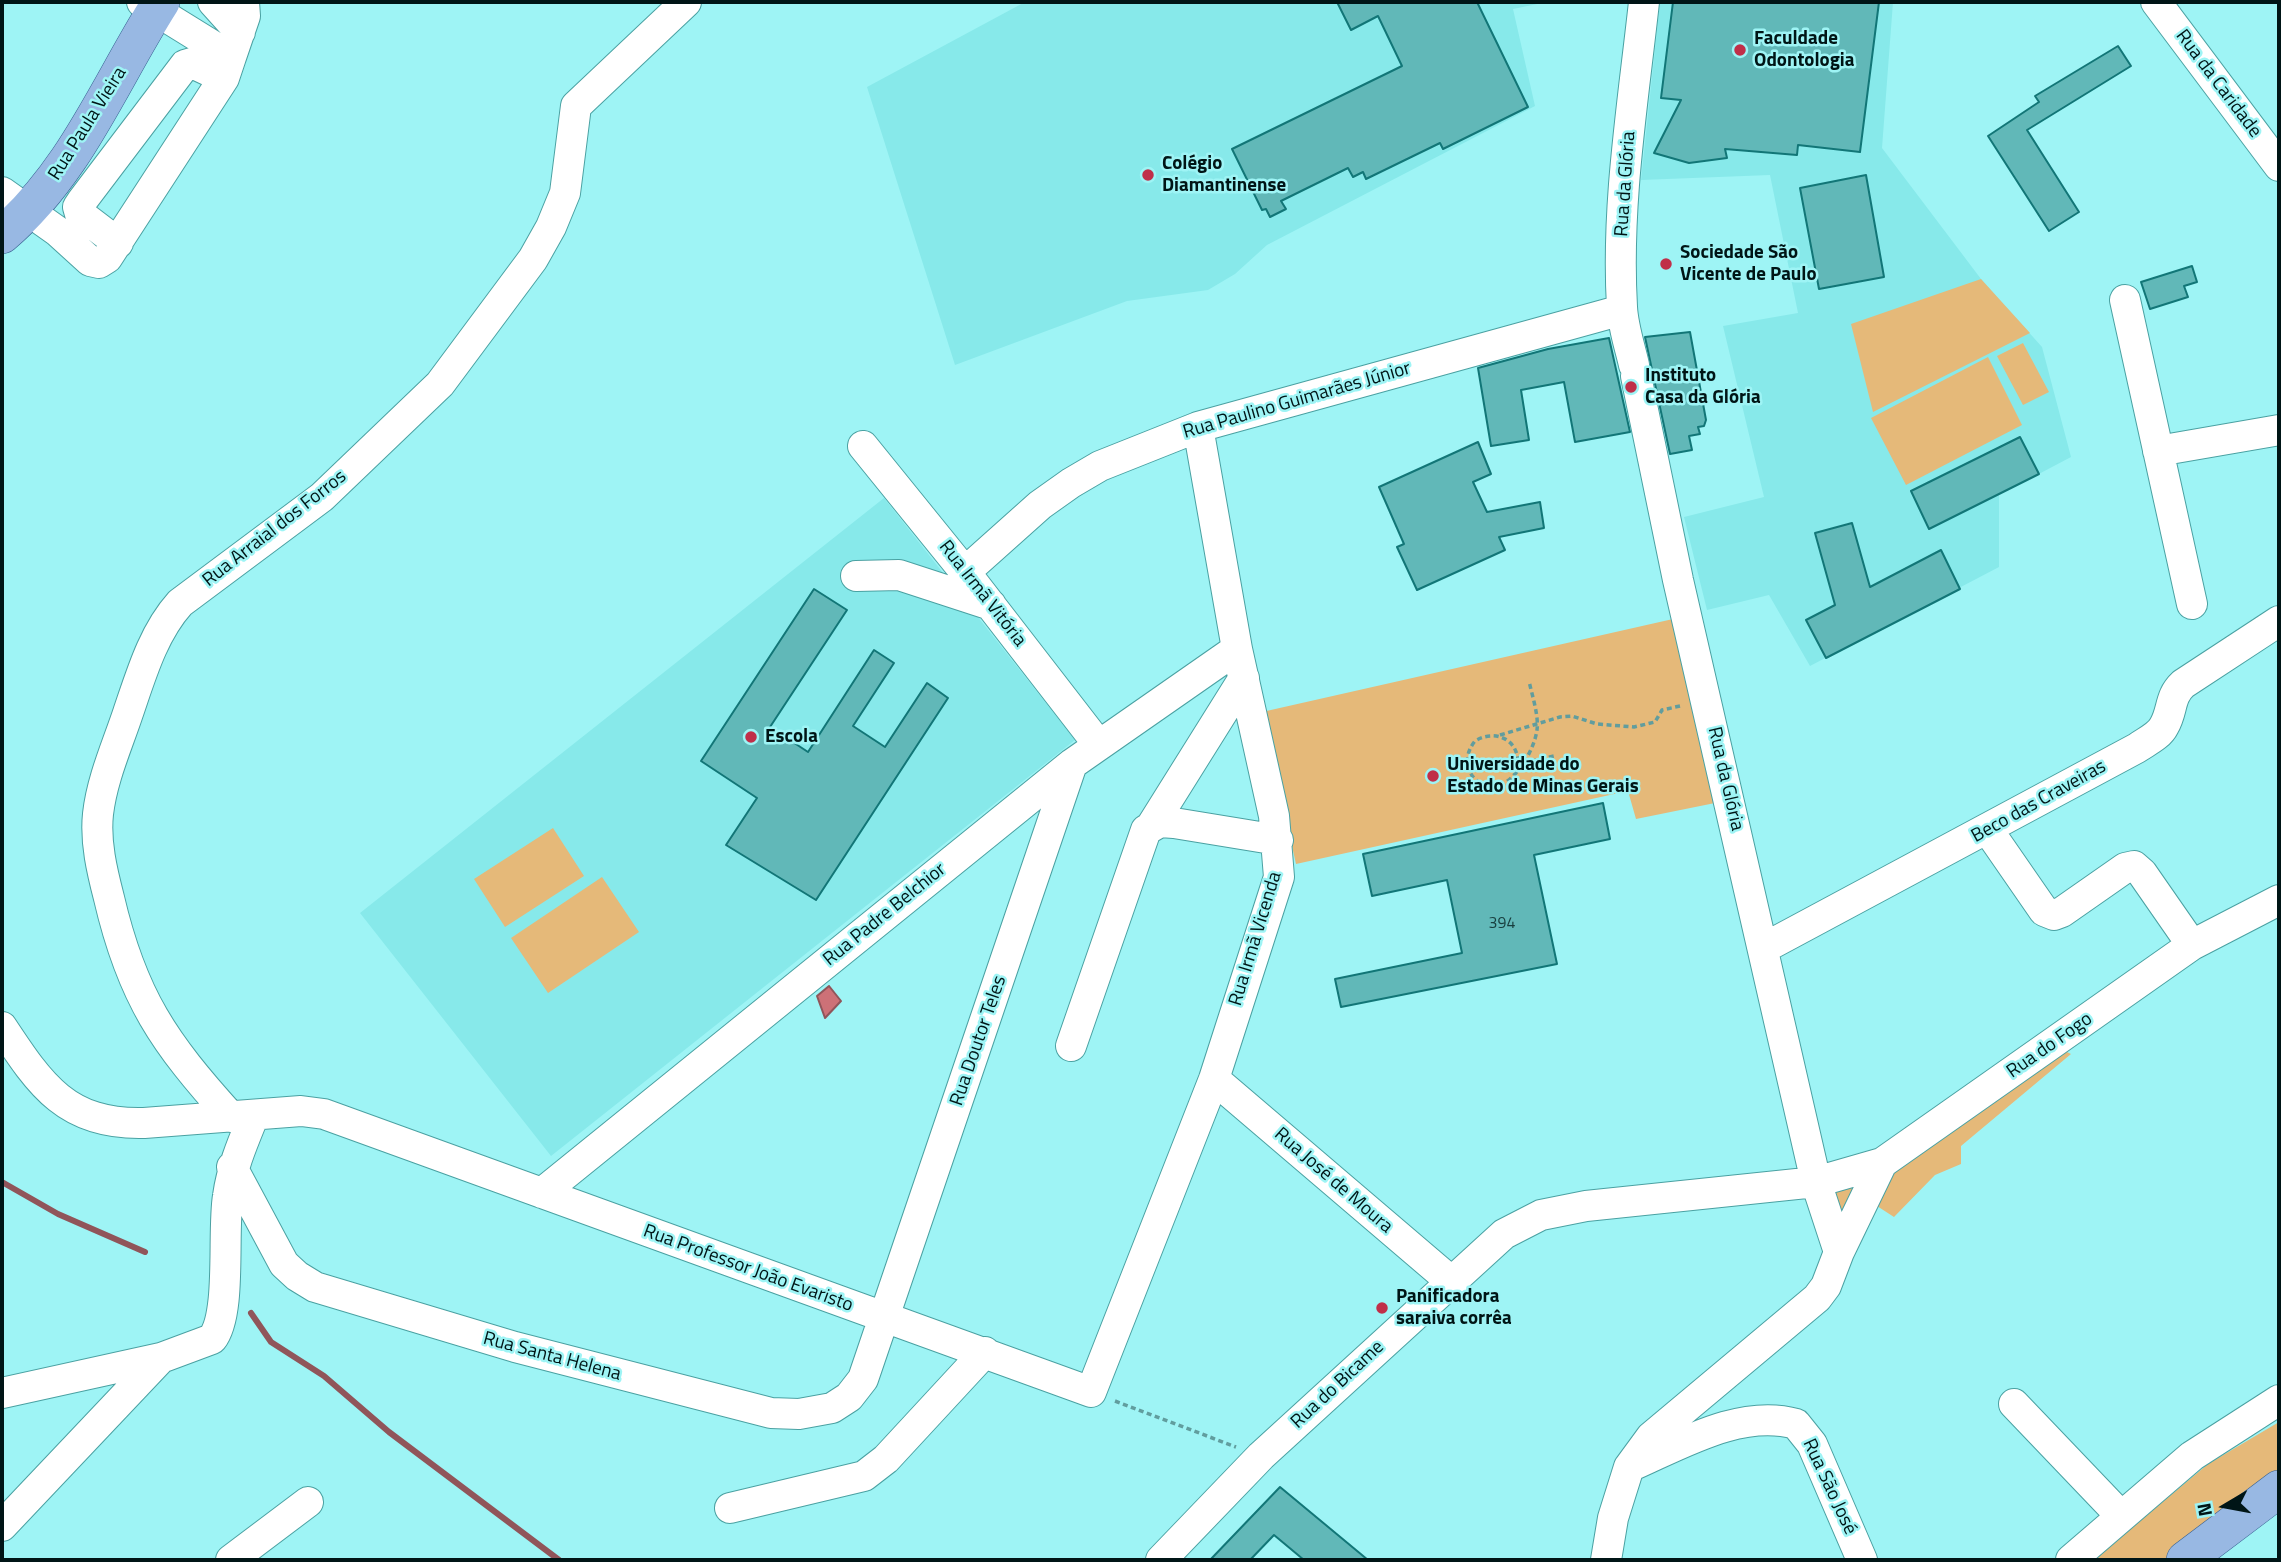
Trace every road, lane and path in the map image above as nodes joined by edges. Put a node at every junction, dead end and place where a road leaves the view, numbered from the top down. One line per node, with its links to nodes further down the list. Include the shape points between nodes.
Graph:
1 (213, 2): 7 (street)
2 (244, 2): 7 (street, via 245,16)
3 (686, 2): 43 (street, Rua Arraial dos Forros, via 576,106 565,193 551,227 533,259 439,384 322,497 180,603 150,652 102,793 97,826 101,862 120,940 144,1003 168,1043)
4 (1644, 2): 13 (street, Rua da Glória, via 1624,187)
5 (2155, 2): 8 (street, Rua da Caridade)
6 (153, 4): 7 (street); 9 (main road, Rua Paula Vieira, via 92,123 51,185)
7 (232, 56): 11 (street); 11 (street, via 185,65 78,207 80,214)
8 (2279, 166)
9 (16, 201): 10 (main road, Rua Paula Vieira); 11 (street, via 90,261 99,263 107,258)
10 (2, 235)
11 (118, 243)
12 (2125, 300): 17 (street)
13 (1622, 310): 14 (street, Rua Paulino Guimarães Júnior); 26 (street, Rua da Glória)
14 (1198, 427): 18 (street, Rua Paulino Guimarães Júnior, via 1100,466 1071,483); 23 (street, Rua Irmã Vicenda)
15 (2279, 430): 17 (street)
16 (863, 446): 18 (street, Rua Irmã Vitória)
17 (2158, 452): 20 (street)
18 (965, 572): 21 (street, Rua Irmã Vitória)
19 (856, 576): 21 (street, via 899,575)
20 (2192, 604)
21 (991, 605): 29 (street, Rua Irmã Vitória)
22 (2279, 621): 35 (street, Beco das Craveiras, via 2183,684 2174,693 2159,733)
23 (1237, 649): 24 (street, Rua Irmã Vicenda); 29 (street, Rua Padre Belchior)
24 (1244, 678): 34 (street); 36 (street, Rua Irmã Vicenda)
25 (1529, 681): 27 (path)
26 (1706, 700): 27 (path, via 1662,709 1655,722 1634,727 1597,724 1572,716); 39 (street, Rua da Glória)
27 (1537, 724): 28 (path); 31 (path)
28 (1498, 735): 33 (path, via 1517,752); 33 (path, via 1482,737 1470,748 1469,772 1480,784 1497,787 1506,784)
29 (1098, 744): 32 (street, Rua Padre Belchior)
30 (1554, 756): 31 (path)
31 (1522, 763): 33 (path)
32 (1072, 764): 47 (street, Rua Padre Belchior); 50 (street, Rua Doutor Teles)
33 (1517, 770)
34 (1152, 825): 36 (street, via 1174,823); 41 (street, via 1138,847)
35 (1988, 830): 38 (street, via 2043,911 2062,912 2134,866); 39 (street, Beco das Craveiras)
36 (1278, 840): 42 (street, Rua Irmã Vicenda, via 1279,877)
37 (2279, 900): 38 (street, Rua do Fogo)
38 (2192, 944): 44 (street, Rua do Fogo)
39 (1764, 948): 46 (street, Rua da Glória)
40 (2, 1027): 43 (street, Rua Professor João Evaristo, via 42,1084 57,1099 92,1118 118,1124)
41 (1070, 1046)
42 (1214, 1079): 49 (street, Rua José de Moura); 53 (street, Rua Irmã Vicenda)
43 (243, 1116): 45 (street); 47 (street, Rua Professor João Evaristo, via 302,1111 324,1114)
44 (1882, 1163): 46 (street, Rua do Fogo); 48 (street)
45 (232, 1167): 50 (street, Rua Santa Helena, via 284,1264 306,1282 515,1348 753,1410 799,1414 841,1404 863,1379); 52 (street, via 218,1329 207,1342)
46 (1816, 1182): 48 (street, Rua da Glória); 49 (street, Rua do Bicame, via 1586,1206 1541,1215 1504,1234)
47 (542, 1193): 50 (street, Rua Professor João Evaristo)
48 (1839, 1252): 58 (street, via 1830,1279 1817,1298 1651,1437)
49 (1453, 1283): 57 (street, Rua do Bicame)
50 (884, 1318): 51 (street, Rua Professor João Evaristo)
51 (985, 1352): 53 (street, Rua Professor João Evaristo); 61 (street, via 877,1468 851,1481)
52 (161, 1358): 54 (street); 63 (street)
53 (1091, 1392): 57 (path)
54 (2, 1393)
55 (2279, 1401): 62 (street, via 2192,1456)
56 (2014, 1404): 62 (street)
57 (1261, 1456): 65 (street, Rua do Bicame)
58 (1629, 1467): 66 (street); 67 (street, Rua São José, via 1730,1426 1765,1419 1796,1424 1812,1444)
59 (2279, 1489): 69 (main road)
60 (308, 1502): 64 (street)
61 (730, 1508)
62 (2121, 1516): 68 (street)
63 (2, 1526)
64 (230, 1560)
65 (1161, 1560)
66 (1606, 1560)
67 (1862, 1560)
68 (2071, 1560)
69 (2185, 1560)

